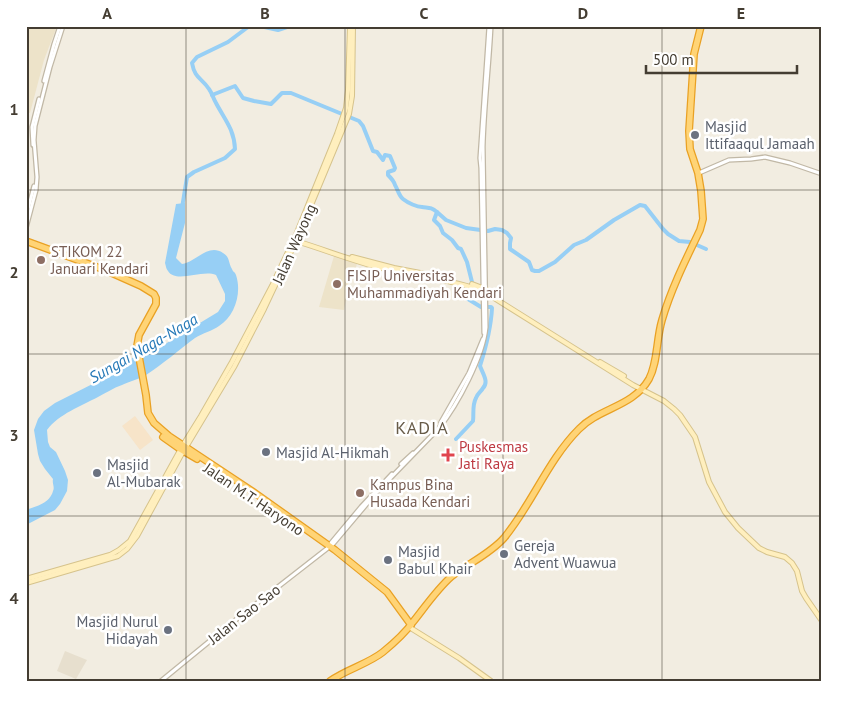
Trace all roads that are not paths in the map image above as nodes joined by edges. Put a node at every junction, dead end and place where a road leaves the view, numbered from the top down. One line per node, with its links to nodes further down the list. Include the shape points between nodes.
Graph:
1 (62, 26): 7 (street, via 35,126 37,177)
2 (352, 26): 8 (main road, Jalan Wayong, via 352,96)
3 (490, 26): 11 (street, via 483,147); 11 (street, via 480,158)
4 (700, 26): 5 (highway, via 689,83 686,134 687,149)
5 (697, 173): 6 (street, via 729,160 764,157); 15 (highway, via 698,226 665,300 650,372)
6 (822, 174)
7 (33, 195): 9 (street); 10 (street)
8 (312, 198): 12 (main road, Jalan Wayong); 17 (main road, Jalan Wayong, via 254,322)
9 (26, 217)
10 (26, 228)
11 (484, 231): 14 (street, Jalan Sao Sao)
12 (298, 240): 14 (main road, via 384,269); 17 (main road, Jalan Wayong, via 245,345)
13 (26, 242): 17 (highway, Jalan M.T. Haryono, via 105,270 154,294 156,304 141,330 136,355 147,418 156,430)
14 (484, 289): 15 (main road); 18 (street, Jalan Sao Sao, via 485,336 481,351 447,416 433,436 394,473)
15 (641, 389): 16 (main road); 22 (highway, via 626,402 586,422 573,435 555,457 516,523 500,542 445,581)
16 (664, 401): 20 (main road, via 684,418 696,436 710,481 726,512 762,548 786,555 795,562 807,597); 21 (main road, via 678,413 695,437 710,482 725,512 759,548 790,560 806,598)
17 (183, 448): 18 (highway, Jalan M.T. Haryono); 19 (main road, via 130,541 103,557)
18 (329, 548): 22 (highway, Jalan M.T. Haryono, via 381,590); 23 (street, Jalan Sao Sao)
19 (26, 581)
20 (822, 617)
21 (822, 622)
22 (410, 625): 24 (highway, via 372,659); 25 (main road)
23 (161, 681)
24 (330, 681)
25 (491, 681)

